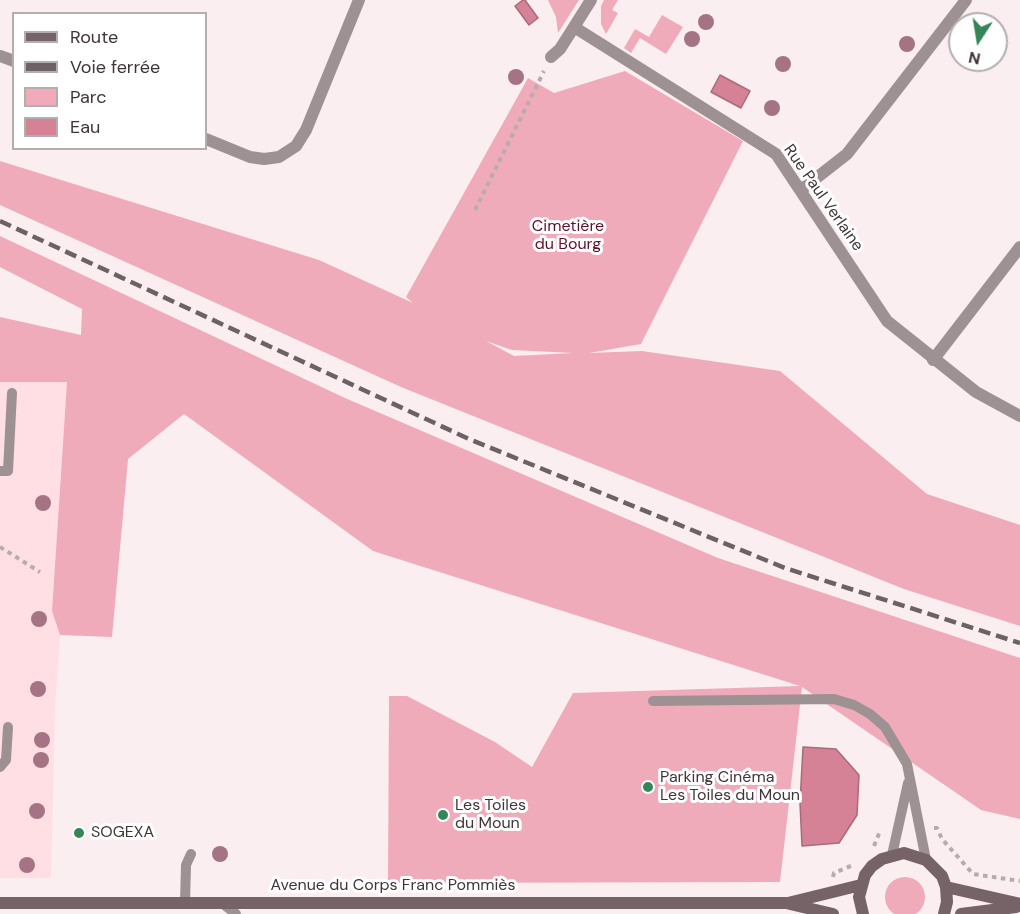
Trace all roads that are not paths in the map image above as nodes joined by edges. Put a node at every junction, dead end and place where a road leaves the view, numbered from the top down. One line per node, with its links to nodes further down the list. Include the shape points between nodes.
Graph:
1 (359, 0): 6 (street, via 296,146 279,157 264,159)
2 (591, 0): 4 (street)
3 (966, 0): 7 (street, via 847,154)
4 (574, 27): 5 (street); 7 (street, Rue Paul Verlaine, via 776,154)
5 (551, 57)
6 (207, 139)
7 (801, 190): 9 (street, Rue Paul Verlaine, via 887,321)
8 (1020, 247): 9 (street)
9 (933, 360): 11 (street, Rue Paul Verlaine, via 976,392)
10 (12, 393): 12 (lane, via 8,471)
11 (1020, 416)
12 (0, 471)
13 (653, 701): 16 (lane, via 834,699 854,705 885,727 907,764)
14 (8, 727): 15 (lane, via 6,760)
15 (0, 767)
16 (910, 777): 18 (lane); 19 (lane)
17 (191, 854): 22 (lane, via 186,865)
18 (892, 855): 19 (main road); 20 (main road, via 872,866)
19 (926, 860): 21 (main road, via 942,876)
20 (861, 885): 24 (main road, Avenue du Corps Franc Pommiès); 31 (main road)
21 (946, 887): 25 (main road); 32 (main road)
22 (185, 903): 23 (main road, Avenue du Corps Franc Pommiès); 27 (main road, Avenue du Corps Franc Pommiès)
23 (222, 903): 28 (main road, Avenue du Corps Franc Pommiès); 29 (lane)
24 (786, 903): 28 (main road, Avenue du Corps Franc Pommiès); 30 (main road, Avenue du Corps Franc Pommiès)
25 (1020, 905): 33 (main road)
26 (4, 907): 27 (main road, Avenue du Corps Franc Pommiès)
27 (116, 908)
28 (388, 908)
29 (236, 914)
30 (833, 914)
31 (863, 914)
32 (944, 914)
33 (961, 914)

